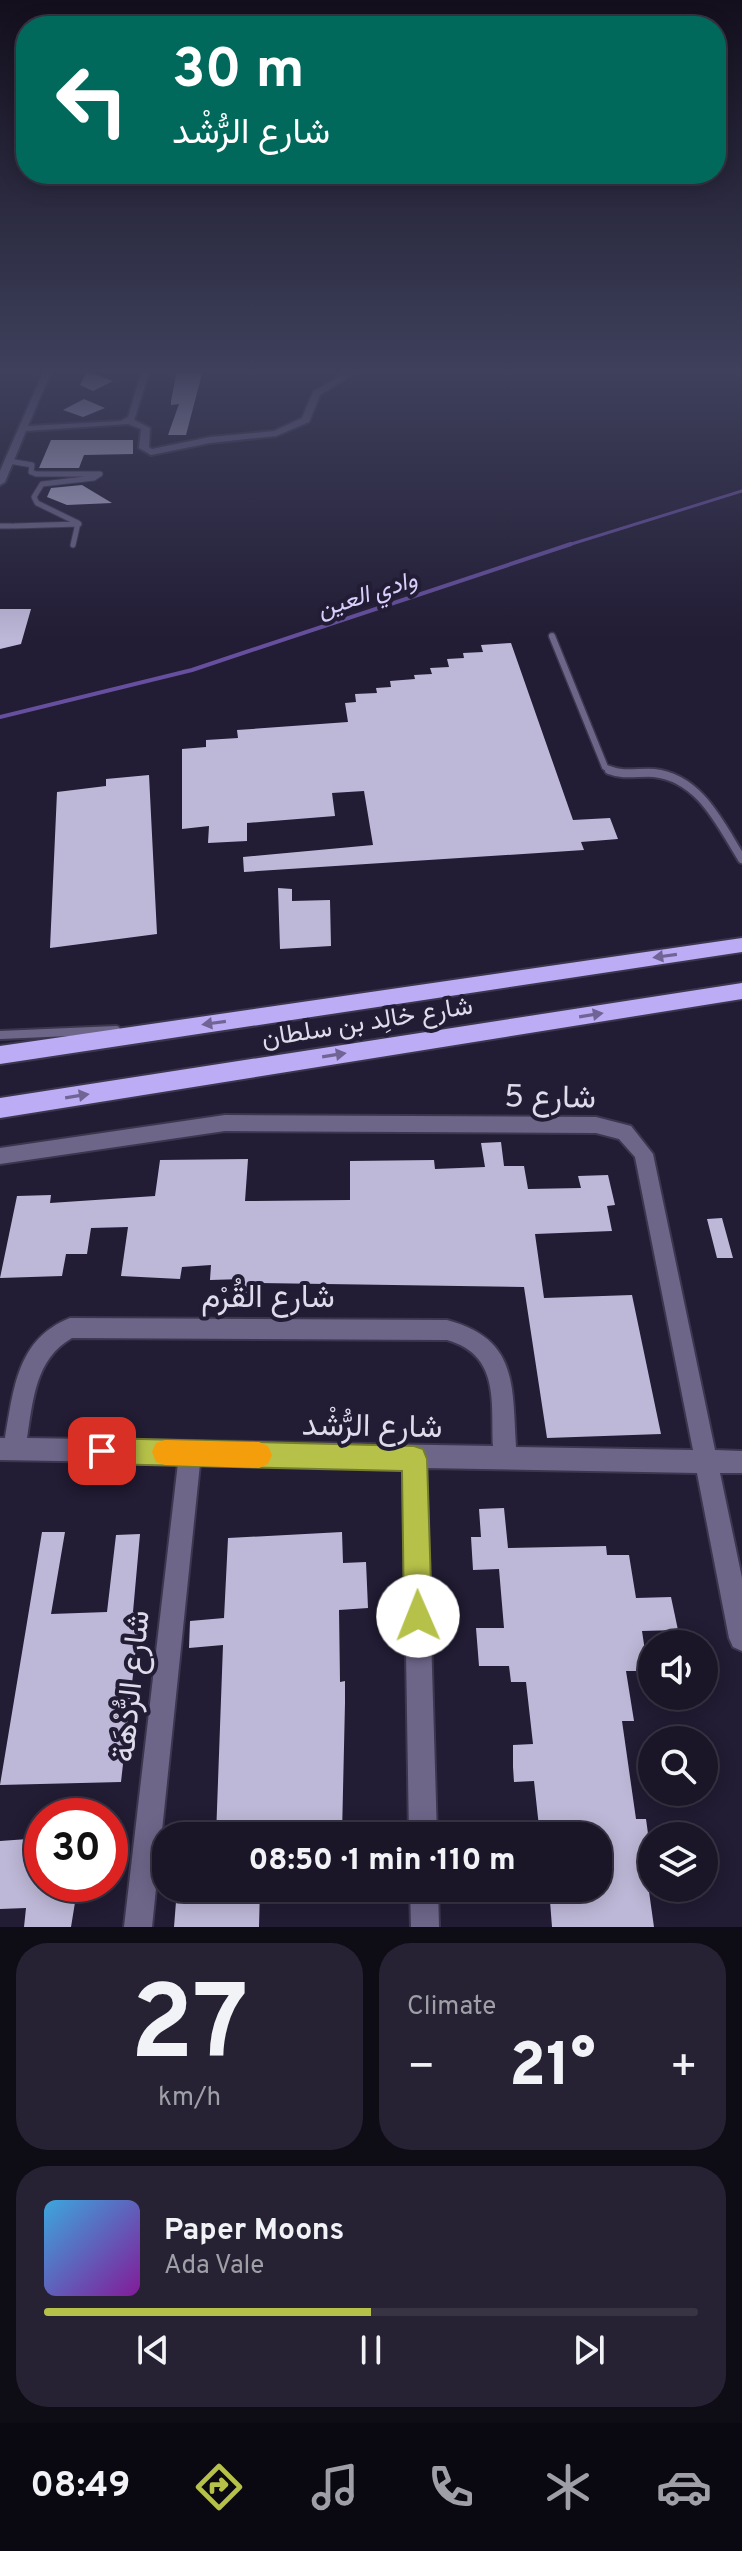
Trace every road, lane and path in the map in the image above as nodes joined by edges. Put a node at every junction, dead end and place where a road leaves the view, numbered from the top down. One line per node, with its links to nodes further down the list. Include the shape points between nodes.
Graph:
1 (9, 461): 2 (street); 3 (lane, via 28,462 36,474 100,474 38,488 34,497)
2 (0, 482)
3 (79, 524): 4 (lane); 5 (lane)
4 (0, 526)
5 (73, 545)
6 (552, 636): 7 (lane, via 605,767 619,774 663,774 690,785)
7 (742, 859)
8 (742, 945): 10 (main road, شارع خالِد بن سلطان, one-way to 10)
9 (742, 991): 13 (main road, شارع خالِد بن سلطان, one-way to 9)
10 (180, 1027): 11 (lane); 12 (main road, شارع خالِد بن سلطان)
11 (0, 1035)
12 (0, 1055)
13 (0, 1108)
14 (0, 1156): 19 (street, شارع 5, via 225,1123 596,1125 625,1132 644,1154)
15 (7, 1449): 16 (street, شارع الرُّشْد); 18 (street, شارع القُرْم, via 35,1355 56,1333 70,1328 447,1330 472,1335 491,1353 498,1370)
16 (190, 1453): 17 (street, شارع الرُّشْد); 24 (street, شارع الرُّدْهَة)
17 (414, 1459): 18 (street, شارع الرُّشْد); 22 (street)
18 (505, 1459): 19 (street, شارع الرُّشْد)
19 (706, 1462): 20 (street, شارع الرُّشْد); 21 (street, شارع 5)
20 (742, 1462)
21 (742, 1638)
22 (423, 1822)
23 (424, 1902): 25 (street)
24 (138, 1927)
25 (425, 1927)

